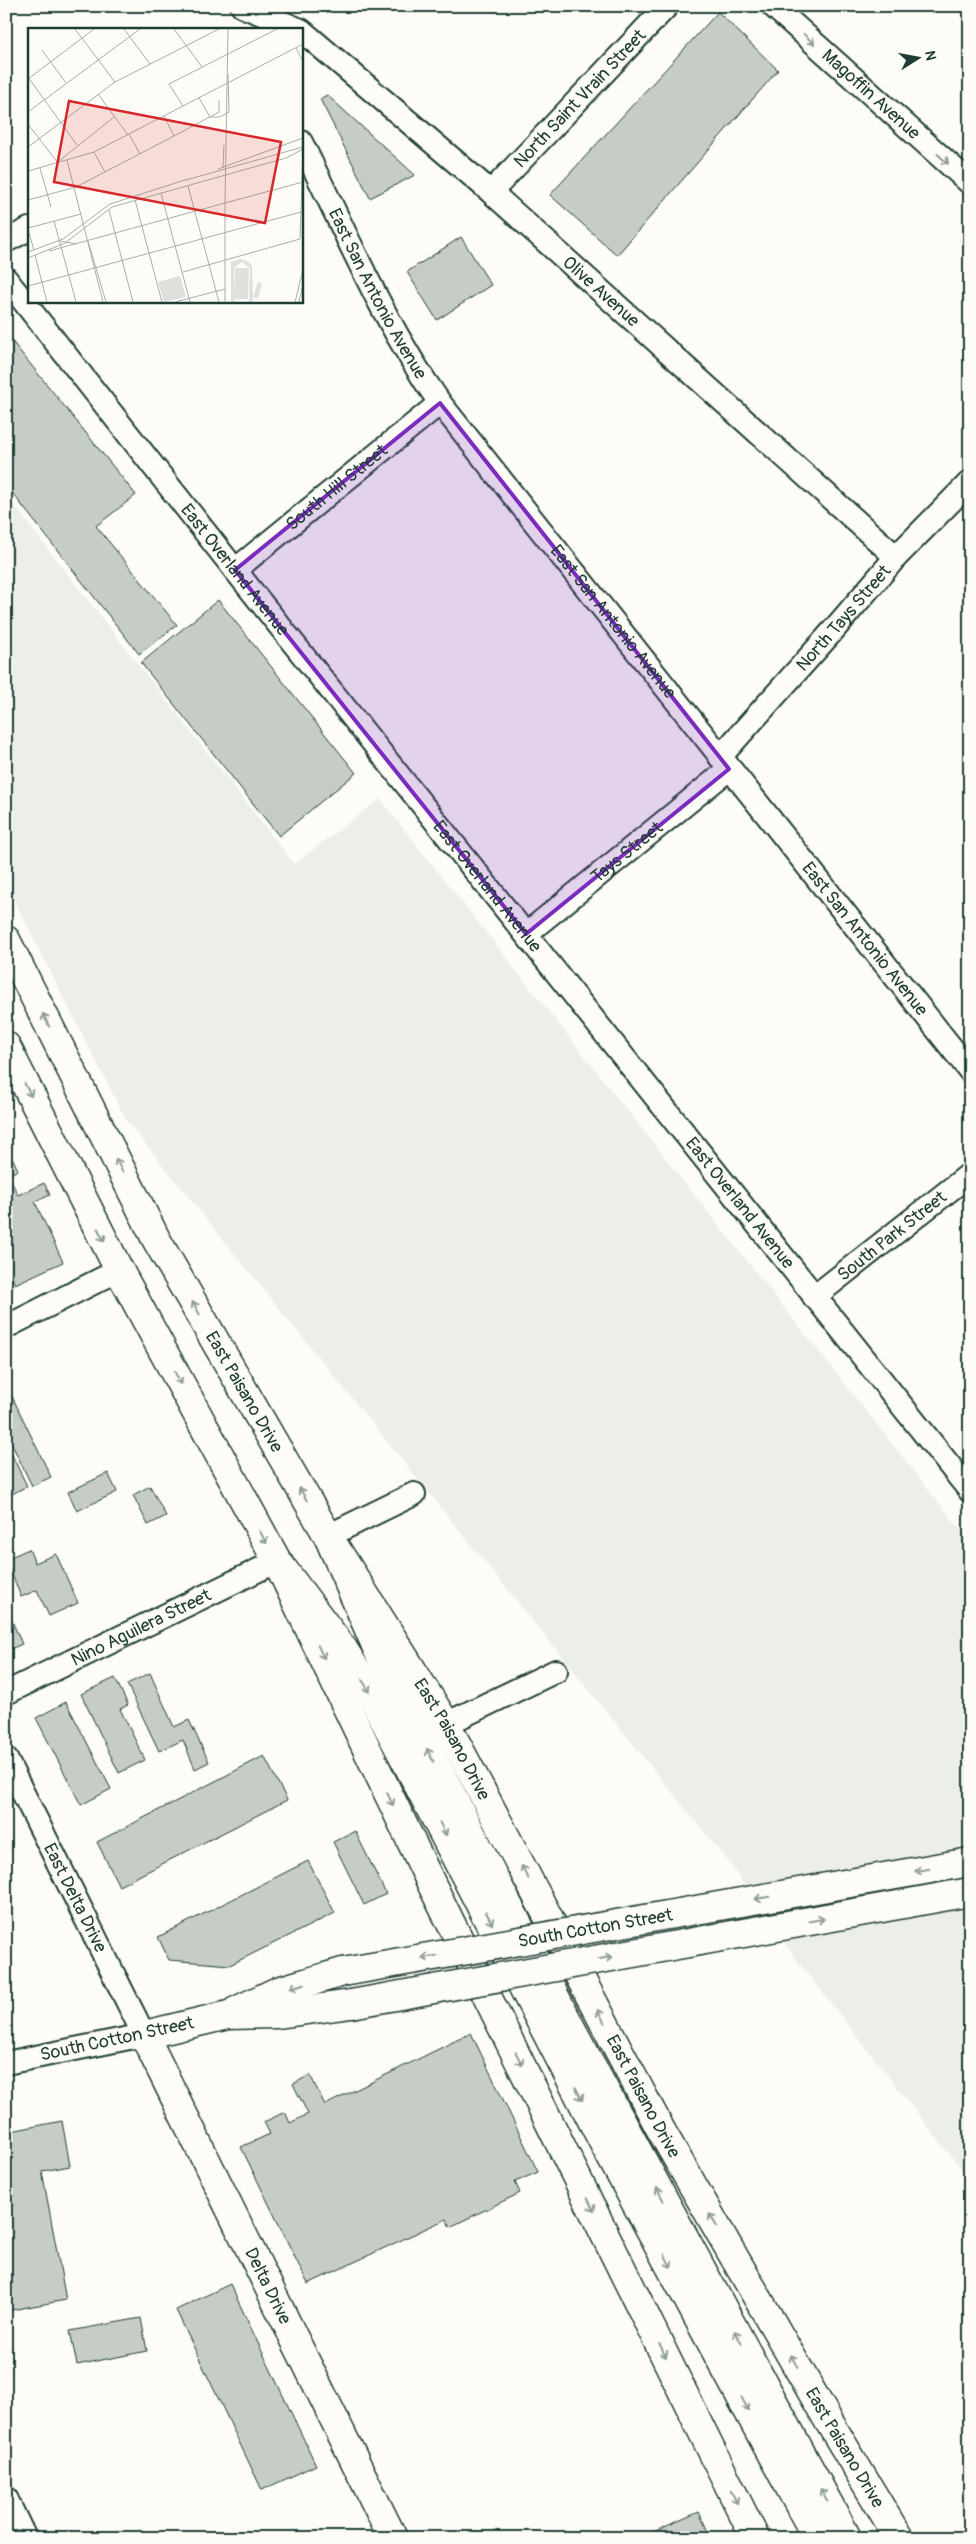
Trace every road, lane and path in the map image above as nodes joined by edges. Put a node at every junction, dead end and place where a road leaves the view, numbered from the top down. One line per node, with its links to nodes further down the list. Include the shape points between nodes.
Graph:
1 (241, 6): 4 (street); 5 (street, Olive Avenue)
2 (667, 6): 9 (street, North Saint Vrain Street)
3 (773, 6): 8 (street, Magoffin Avenue, one-way to 8)
4 (249, 28)
5 (297, 28)
6 (302, 31): 9 (street, Olive Avenue)
7 (302, 144): 13 (street, East San Antonio Avenue, via 393,328)
8 (970, 183)
9 (492, 192): 15 (street, Olive Avenue)
10 (28, 230): 11 (street)
11 (6, 241)
12 (6, 279): 16 (street, East Overland Avenue)
13 (440, 403): 16 (street, South Hill Street); 17 (street, East San Antonio Avenue)
14 (970, 482): 15 (street, North Tays Street)
15 (896, 557): 17 (street, North Tays Street)
16 (235, 570): 18 (street, East Overland Avenue)
17 (724, 763): 18 (street, Tays Street); 21 (street, East San Antonio Avenue)
18 (526, 934): 24 (street, East Overland Avenue)
19 (6, 940): 28 (main road, East Paisano Drive, one-way to 19, via 156,1238)
20 (6, 1046): 23 (main road, one-way to 23)
21 (970, 1071)
22 (970, 1174): 24 (street, South Park Street)
23 (119, 1270): 25 (street); 29 (main road, one-way to 29)
24 (814, 1298): 26 (street, East Overland Avenue)
25 (6, 1327)
26 (970, 1491)
27 (414, 1494): 28 (street)
28 (328, 1536): 32 (main road, East Paisano Drive); 44 (main road, one-way to 28, via 571,2028 380,1655)
29 (277, 1561): 31 (street, Nino Aguilera Street); 42 (main road, one-way to 42, via 424,1869); 43 (main road, one-way to 43, via 344,1650 370,1692 612,2157)
30 (556, 1671): 32 (street)
31 (6, 1693)
32 (446, 1724): 45 (main road, East Paisano Drive, one-way to 32, via 662,2132)
33 (6, 1759): 37 (street, East Delta Drive)
34 (970, 1862): 36 (main road, South Cotton Street, one-way to 36, bridge, via 343,1972 278,1991)
35 (970, 1892): 36 (main road, South Cotton Street, one-way to 35, bridge, via 278,2014 351,2004)
36 (228, 2015): 37 (main road, South Cotton Street)
37 (144, 2035): 38 (street, South Cotton Street); 41 (main road, Delta Drive)
38 (6, 2063)
39 (6, 2498): 40 (street)
40 (25, 2538)
41 (393, 2538)
42 (755, 2538)
43 (817, 2538)
44 (847, 2538)
45 (899, 2538)

